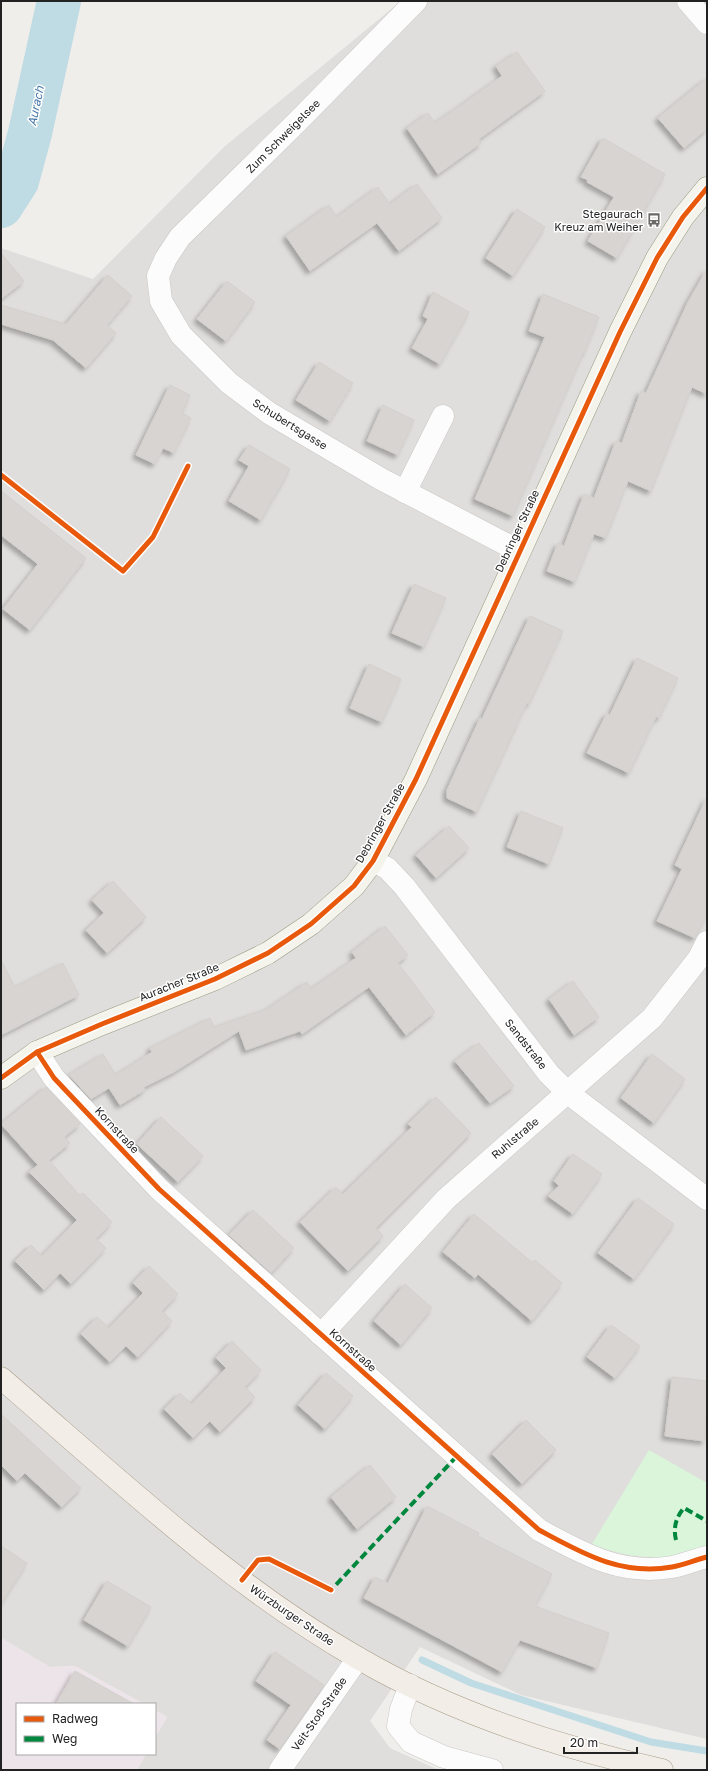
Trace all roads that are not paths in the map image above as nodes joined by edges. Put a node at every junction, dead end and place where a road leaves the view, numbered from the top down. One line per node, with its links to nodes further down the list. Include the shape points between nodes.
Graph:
1 (416, 1): 5 (street, Zum Schweigelsee, via 298,122 180,237)
2 (688, 1): 3 (street)
3 (707, 23)
4 (707, 188): 8 (street, Debringer Straße, via 683,217 657,258)
5 (158, 276): 7 (street, Schubertsgasse, via 161,301 182,335 229,383 269,413)
6 (443, 416): 7 (street)
7 (405, 492): 8 (street, Schubertsgasse)
8 (519, 551): 9 (street, Debringer Straße, via 416,778)
9 (373, 861): 10 (street, Debringer Straße); 14 (street, Sandstraße, via 387,868 404,886 549,1074)
10 (354, 886): 12 (street, Auracher Straße, via 311,924 268,953 215,979)
11 (707, 942): 14 (street, Ruhlstraße, via 699,958 652,1018)
12 (37, 1052): 13 (street, Auracher Straße); 16 (street, Kornstraße, via 54,1078 159,1189)
13 (1, 1078)
14 (568, 1093): 15 (street, Sandstraße); 16 (street, Ruhlstraße, via 446,1199)
15 (707, 1199)
16 (321, 1335): 18 (street, Kornstraße, via 539,1530 600,1561 636,1569 671,1567)
17 (1, 1378): 19 (main road, Würzburger Straße, via 196,1546 300,1622)
18 (707, 1557)
19 (358, 1658): 20 (main road, Würzburger Straße); 22 (street, Veit-Stoß-Straße)
20 (410, 1685): 21 (street, via 398,1726 411,1742); 24 (main road, Würzburger Straße, via 479,1716 565,1745)
21 (442, 1763): 23 (street)
22 (280, 1770)
23 (492, 1770)
24 (662, 1770)

